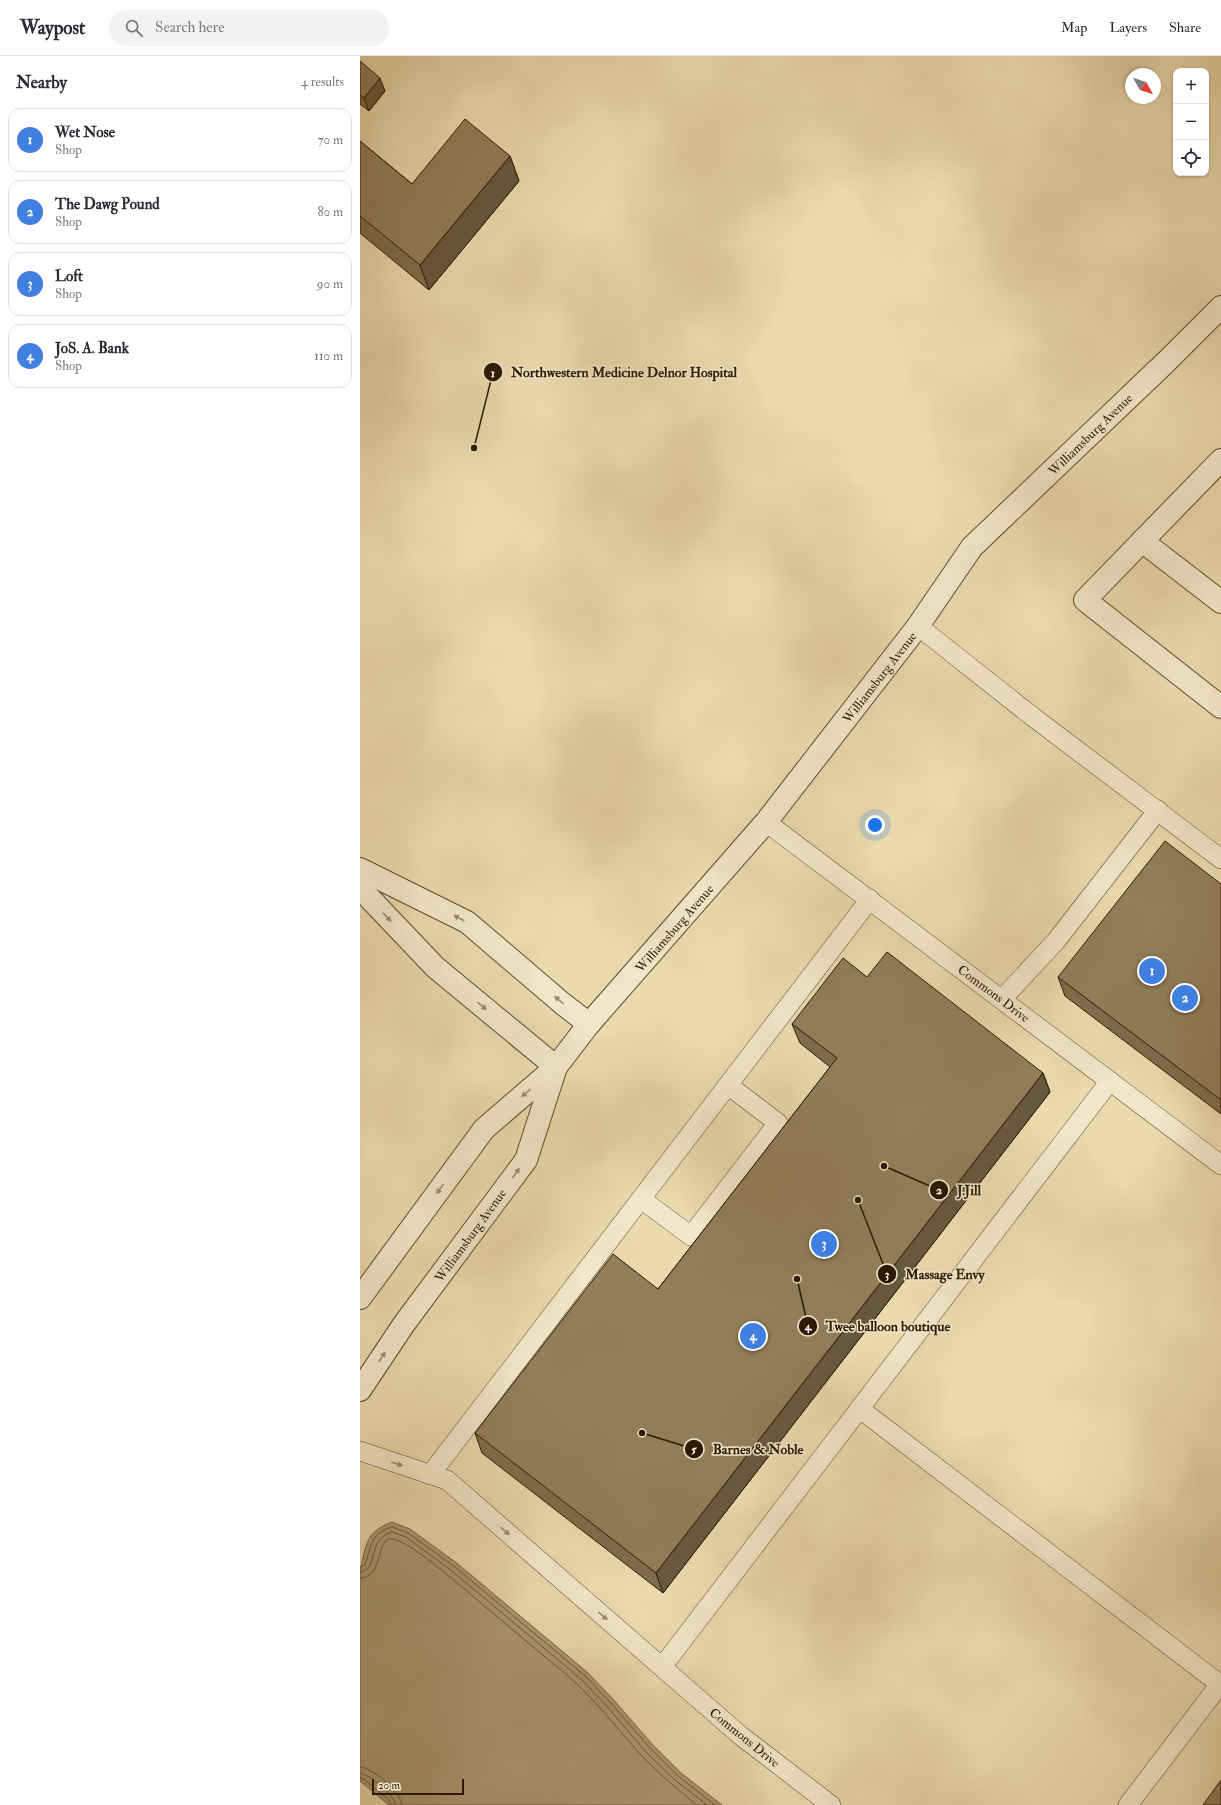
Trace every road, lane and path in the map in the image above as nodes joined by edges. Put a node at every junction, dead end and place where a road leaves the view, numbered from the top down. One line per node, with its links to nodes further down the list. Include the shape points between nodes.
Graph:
1 (1221, 307): 5 (street, Williamsburg Avenue, via 972,547)
2 (1221, 460): 3 (street)
3 (1142, 541): 4 (street); 6 (street, via 1085,600)
4 (1221, 602)
5 (918, 626): 7 (lane, via 1033,717); 8 (street, Williamsburg Avenue)
6 (1221, 707)
7 (1158, 810): 9 (lane); 13 (lane, via 1056,941)
8 (766, 822): 12 (lane, Commons Drive); 14 (street, Williamsburg Avenue)
9 (1221, 859)
10 (360, 869): 14 (street, one-way to 10, via 467,922)
11 (360, 888): 15 (street, one-way to 15, via 435,967)
12 (870, 899): 13 (lane, Commons Drive); 17 (lane)
13 (1002, 999): 16 (lane, Commons Drive)
14 (590, 1024): 15 (street, Williamsburg Avenue)
15 (556, 1067): 20 (street, Williamsburg Avenue, one-way to 20, via 484,1129); 21 (street, Williamsburg Avenue, one-way to 15, via 404,1324 526,1160)
16 (1110, 1081): 18 (lane, Commons Drive); 22 (lane)
17 (728, 1085): 19 (lane); 19 (lane, via 778,1123 691,1236)
18 (1221, 1165)
19 (641, 1199): 24 (lane)
20 (360, 1298)
21 (360, 1390)
22 (860, 1409): 25 (lane); 26 (lane)
23 (360, 1451): 24 (lane, Commons Drive, one-way to 24)
24 (430, 1475): 25 (lane, Commons Drive, one-way to 25, via 447,1480)
25 (662, 1667): 27 (lane, Commons Drive, via 741,1736)
26 (1220, 1685): 28 (lane)
27 (831, 1805)
28 (1128, 1805)

